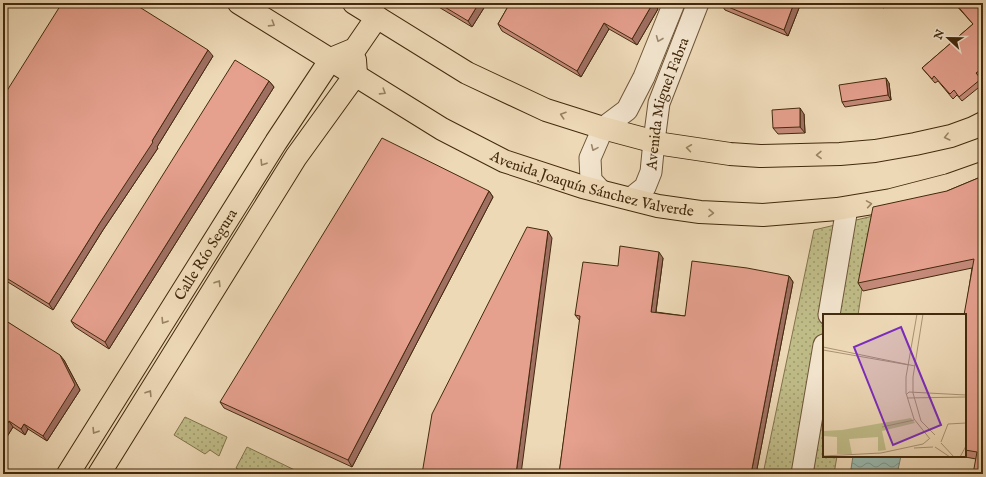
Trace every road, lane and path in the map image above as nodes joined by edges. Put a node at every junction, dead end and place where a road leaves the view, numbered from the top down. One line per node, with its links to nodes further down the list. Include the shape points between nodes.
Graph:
1 (239, 3): 6 (main road, Avenida Joaquín Sánchez Valverde, one-way to 6)
2 (354, 3): 5 (main road)
3 (674, 3): 9 (street, Avenida Miguel Fabra, one-way to 9, via 644,77 627,110)
4 (698, 3): 10 (street, Avenida Miguel Fabra, via 659,103)
5 (377, 17): 7 (main road); 9 (main road, one-way to 5, via 546,110 468,73)
6 (299, 41): 7 (main road, Avenida Joaquín Sánchez Valverde); 11 (main road, via 310,65 310,73)
7 (344, 67): 11 (main road, Calle Río Segura); 13 (main road, Avenida Joaquín Sánchez Valverde, one-way to 13, via 442,129 504,161); 19 (main road, Calle Río Segura, one-way to 7, via 296,157)
8 (983, 123): 10 (main road, one-way to 10, via 951,136 915,144 840,154 760,156 722,153)
9 (603, 128): 10 (main road); 13 (street, Avenida Miguel Fabra, one-way to 13, via 590,158 591,180)
10 (654, 141): 14 (street, Avenida Miguel Fabra, via 651,172 645,187)
11 (276, 142): 18 (main road, Calle Río Segura, one-way to 18)
12 (983, 173): 15 (main road, Avenida Joaquín Sánchez Valverde, one-way to 12, via 891,200)
13 (602, 192): 14 (main road, Avenida Joaquín Sánchez Valverde)
14 (630, 199): 15 (main road, Avenida Joaquín Sánchez Valverde, one-way to 15, via 700,212 763,215)
15 (847, 208): 16 (street)
16 (829, 314)
17 (823, 351): 22 (street)
18 (112, 404): 19 (main road); 20 (main road, Calle Río Segura, one-way to 20)
19 (134, 418): 21 (main road, Calle Río Segura)
20 (68, 474)
21 (99, 474)
22 (802, 474)

